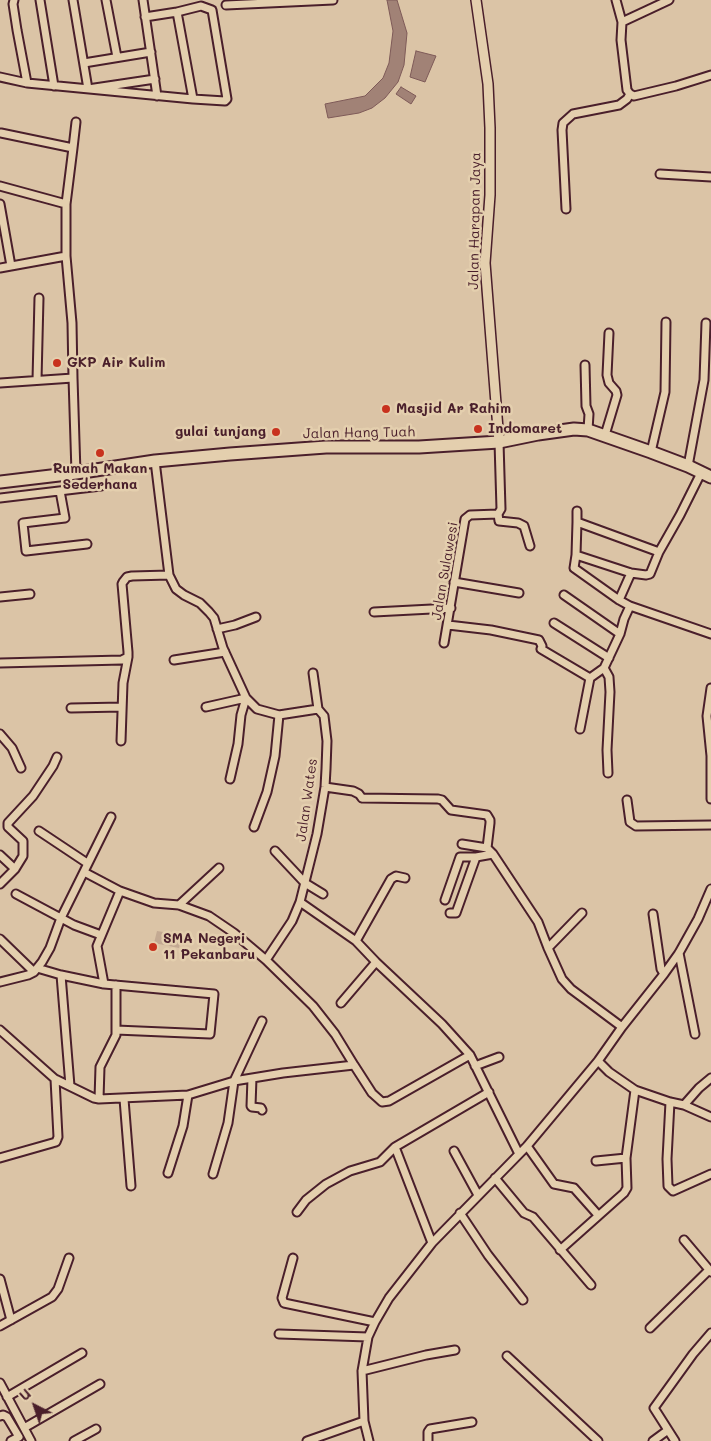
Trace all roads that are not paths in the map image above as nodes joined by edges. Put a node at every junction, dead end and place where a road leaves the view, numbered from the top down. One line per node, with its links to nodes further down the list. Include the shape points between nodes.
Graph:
1 (14, 0): 20 (street)
2 (40, 0): 21 (street)
3 (73, 0): 16 (street)
4 (106, 0): 15 (street)
5 (143, 0): 12 (street)
6 (333, 0): 10 (street)
7 (476, 0): 48 (street, Jalan Harapan Jaya, via 488,84 490,195 485,263)
8 (616, 0): 13 (street)
9 (669, 0): 13 (street)
10 (226, 5)
11 (177, 12): 12 (street); 25 (street); 25 (street, via 201,6 212,10 227,99)
12 (145, 17): 14 (street)
13 (622, 22): 23 (street, via 621,40)
14 (150, 52): 15 (street); 19 (street)
15 (117, 58): 16 (street)
16 (84, 63): 22 (street)
17 (711, 75): 23 (street, via 634,96)
18 (0, 77): 20 (street)
19 (155, 80): 22 (street); 24 (street)
20 (27, 84): 21 (street)
21 (54, 86): 22 (street)
22 (88, 89): 24 (street)
23 (630, 94): 34 (street, via 619,105 572,114 563,123)
24 (157, 96): 25 (street)
25 (193, 99)
26 (76, 122): 28 (street)
27 (1, 133): 28 (street)
28 (73, 148): 33 (street)
29 (660, 174): 30 (street)
30 (711, 177)
31 (0, 186): 33 (street)
32 (0, 204): 36 (street)
33 (66, 204): 35 (street)
34 (566, 208)
35 (66, 256): 36 (street); 43 (street)
36 (11, 266): 37 (street)
37 (0, 268)
38 (39, 298): 44 (street)
39 (666, 322): 49 (street, via 665,392)
40 (706, 323): 51 (street, via 704,380)
41 (609, 333): 47 (street, via 607,375 617,395)
42 (585, 365): 46 (street)
43 (73, 378): 44 (street); 52 (street)
44 (38, 380): 45 (street)
45 (0, 383)
46 (588, 430): 47 (main road, Jalan Hang Tuah); 48 (main road, Jalan Hang Tuah, via 574,429)
47 (605, 435): 49 (main road, Jalan Hang Tuah)
48 (499, 442): 50 (main road, Jalan Hang Tuah, via 326,448); 59 (street, via 501,509)
49 (651, 452): 51 (main road, Jalan Hang Tuah)
50 (155, 461): 52 (main road, Jalan Hang Tuah); 66 (street)
51 (688, 466): 53 (main road, Jalan Hang Tuah)
52 (76, 473): 54 (main road, Jalan Hang Tuah)
53 (706, 475): 63 (street)
54 (0, 482)
55 (101, 486): 56 (street)
56 (60, 491): 57 (street); 61 (street, via 65,518 23,523 26,551)
57 (0, 498)
58 (577, 511): 60 (street)
59 (498, 514): 62 (street, via 499,521 518,522 524,526); 67 (street, Jalan Sulawesi, via 470,515 465,519)
60 (577, 522): 63 (street); 64 (street)
61 (87, 544)
62 (530, 546)
63 (658, 552): 65 (street, via 650,574)
64 (576, 555): 65 (street); 72 (street, via 574,568)
65 (631, 573): 72 (street)
66 (169, 575): 79 (street, via 176,589 209,612); 84 (street, via 132,576 122,584)
67 (454, 582): 68 (street); 74 (street, Jalan Sulawesi)
68 (519, 593)
69 (30, 594): 71 (street)
70 (564, 595): 80 (street)
71 (0, 597)
72 (619, 600): 73 (street)
73 (630, 606): 80 (street); 81 (street)
74 (451, 608): 75 (street); 78 (street, Jalan Sulawesi)
75 (374, 612)
76 (256, 617): 79 (street)
77 (554, 622): 85 (street)
78 (448, 625): 82 (street, Jalan Sulawesi); 90 (street, via 539,640 541,649)
79 (217, 629): 83 (street)
80 (620, 634): 85 (street)
81 (711, 634)
82 (444, 643)
83 (225, 652): 86 (street); 92 (street)
84 (128, 657): 87 (street, via 122,660); 93 (street)
85 (609, 658): 88 (street)
86 (174, 660)
87 (0, 663)
88 (604, 668): 90 (street); 104 (street, via 609,677 610,692)
89 (313, 673): 96 (street, Jalan Wates)
90 (590, 678): 98 (street)
91 (711, 688): 101 (street, via 707,716)
92 (246, 698): 94 (street); 97 (street, via 257,709); 105 (street)
93 (122, 707): 95 (street); 100 (street)
94 (206, 707)
95 (71, 708)
96 (318, 709): 97 (street); 106 (street, Jalan Wates, via 324,716 327,741)
97 (279, 715): 111 (street, via 267,792)
98 (580, 729)
99 (0, 734): 103 (street, via 12,748)
100 (121, 741)
101 (711, 756): 107 (street)
102 (56, 758): 121 (street, via 33,796 8,823 24,844 23,856)
103 (21, 768)
104 (608, 773)
105 (230, 779)
106 (325, 787): 114 (street, via 353,791 362,801 438,799 456,812 484,814 490,820); 124 (street, Jalan Wates)
107 (711, 799)
108 (627, 800): 110 (street, via 630,822 636,826)
109 (111, 817): 119 (street)
110 (711, 825)
111 (254, 826)
112 (39, 831): 119 (street)
113 (462, 844): 114 (street)
114 (487, 848): 116 (street)
115 (275, 851): 124 (street)
116 (493, 854): 118 (street); 140 (street, via 538,922)
117 (0, 855): 121 (street)
118 (476, 857): 130 (street, via 460,857); 133 (street, via 456,913)
119 (87, 863): 122 (street)
120 (219, 868): 132 (street)
121 (14, 869): 125 (street)
122 (84, 872): 127 (street); 136 (street)
123 (405, 878): 139 (street, via 396,876 391,879)
124 (305, 883): 129 (street); 131 (street, Jalan Wates)
125 (0, 884)
126 (711, 889): 141 (street)
127 (120, 891): 132 (street, via 154,903); 137 (street)
128 (16, 894): 136 (street)
129 (323, 894)
130 (445, 900)
131 (300, 902): 139 (street); 142 (street, Jalan Wates, via 292,921)
132 (179, 905): 142 (street, via 209,916)
133 (450, 913)
134 (582, 913): 140 (street)
135 (653, 914): 145 (street)
136 (61, 918): 137 (street); 144 (street, via 50,948)
137 (101, 935): 148 (street, via 97,946)
138 (0, 939): 144 (street)
139 (356, 941): 143 (street)
140 (548, 948): 152 (street, via 562,979)
141 (679, 953): 145 (street); 155 (street)
142 (266, 960): 159 (street, via 313,1006)
143 (376, 962): 150 (street); 156 (street)
144 (36, 970): 146 (street); 147 (street)
145 (664, 974): 152 (street)
146 (62, 976): 148 (street); 165 (street)
147 (0, 982)
148 (104, 984): 149 (street)
149 (116, 985): 154 (street); 154 (street, via 214,994 210,1034)
150 (340, 1003)
151 (262, 1021): 164 (street)
152 (622, 1027): 158 (street)
153 (0, 1030): 163 (street)
154 (116, 1030): 169 (street, via 100,1067)
155 (695, 1034)
156 (470, 1055): 159 (street, via 382,1102 372,1093); 160 (street)
157 (499, 1057): 160 (street)
158 (598, 1061): 166 (street); 175 (street)
159 (354, 1065): 161 (street)
160 (475, 1066): 167 (street)
161 (252, 1078): 164 (street); 173 (street, via 251,1106)
162 (711, 1078): 172 (street)
163 (55, 1079): 165 (street); 179 (street, via 56,1142)
164 (234, 1081): 168 (street); 183 (street, via 228,1123)
165 (70, 1086): 169 (street)
166 (635, 1090): 171 (street); 180 (street)
167 (488, 1092): 176 (street); 178 (street)
168 (188, 1095): 170 (street); 182 (street)
169 (99, 1099): 170 (street)
170 (124, 1099): 186 (street)
171 (670, 1102): 172 (street); 184 (street, via 668,1186 672,1191)
172 (684, 1105): 174 (street)
173 (262, 1110)
174 (711, 1117)
175 (527, 1146): 178 (street); 190 (street, via 554,1184 573,1187)
176 (394, 1147): 188 (street, via 380,1162 350,1171 326,1184); 192 (street)
177 (454, 1151): 187 (street)
178 (518, 1154): 185 (street)
179 (0, 1158)
180 (626, 1158): 181 (street); 190 (street, via 627,1188)
181 (596, 1161)
182 (168, 1173)
183 (213, 1174)
184 (711, 1174)
185 (495, 1178): 187 (street); 193 (street)
186 (131, 1186)
187 (478, 1195): 189 (street)
188 (297, 1212)
189 (460, 1213): 192 (street); 199 (street)
190 (598, 1215): 193 (street)
191 (684, 1240): 196 (street)
192 (432, 1243): 201 (street, via 389,1298)
193 (560, 1250): 198 (street)
194 (69, 1258): 200 (street, via 52,1297)
195 (294, 1258): 201 (street, via 282,1298 284,1303)
196 (710, 1271): 203 (street)
197 (0, 1279): 200 (street)
198 (591, 1285)
199 (523, 1300)
200 (10, 1320): 202 (street)
201 (375, 1322): 206 (street)
202 (0, 1326)
203 (650, 1328)
204 (711, 1333): 219 (street, via 654,1408)
205 (279, 1334): 206 (street)
206 (368, 1337): 210 (street)
207 (455, 1350): 210 (street)
208 (82, 1354): 213 (street)
209 (507, 1356): 227 (street)
210 (362, 1372): 215 (street)
211 (0, 1383): 213 (street)
212 (100, 1384): 217 (street)
213 (7, 1397): 217 (street)
214 (0, 1416): 220 (street, via 7,1417)
215 (364, 1421): 224 (street); 225 (street)
216 (472, 1422): 226 (street, via 430,1429)
217 (24, 1428): 222 (street)
218 (96, 1429): 223 (street)
219 (668, 1430): 228 (street); 229 (street)
220 (20, 1439): 221 (street)
221 (11, 1441)
222 (31, 1441)
223 (74, 1441)
224 (308, 1441)
225 (369, 1441)
226 (428, 1441)
227 (598, 1441)
228 (653, 1441)
229 (675, 1441)

